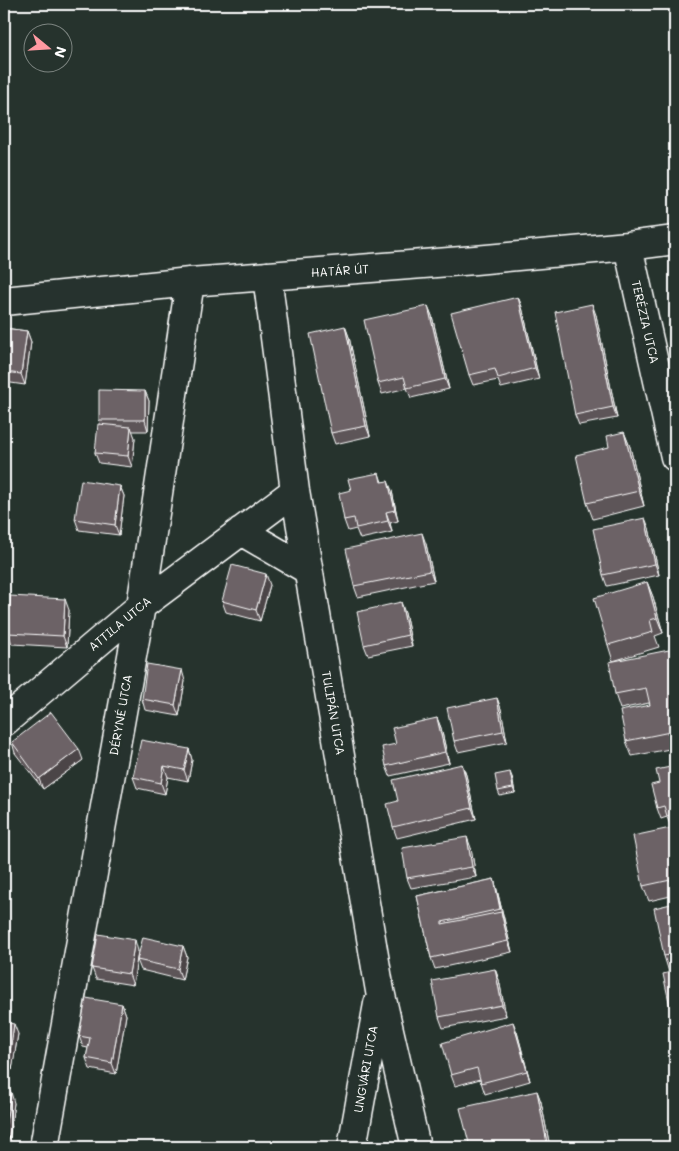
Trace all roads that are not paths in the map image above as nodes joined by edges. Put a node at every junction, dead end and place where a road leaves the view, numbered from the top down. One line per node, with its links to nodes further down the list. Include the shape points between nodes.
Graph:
1 (675, 240): 2 (street, HATÁR ÚT)
2 (628, 246): 3 (street, HATÁR ÚT); 6 (street, TERÉZIA UTCA)
3 (267, 276): 4 (street, HATÁR ÚT); 7 (street, TULIPÁN UTCA)
4 (190, 282): 5 (street, HATÁR ÚT); 10 (street, DÉRYNÉ UTCA)
5 (4, 301)
6 (675, 456)
7 (294, 491): 8 (street, ATTILA UTCA); 9 (street, TULIPÁN UTCA)
8 (241, 531): 9 (street); 10 (street, ATTILA UTCA)
9 (308, 570): 12 (street, TULIPÁN UTCA)
10 (141, 606): 11 (street, ATTILA UTCA); 13 (street, DÉRYNÉ UTCA)
11 (4, 722)
12 (380, 991): 14 (street, UNGVÁRI UTCA); 15 (street, TULIPÁN UTCA)
13 (44, 1147)
14 (352, 1147)
15 (416, 1147)

